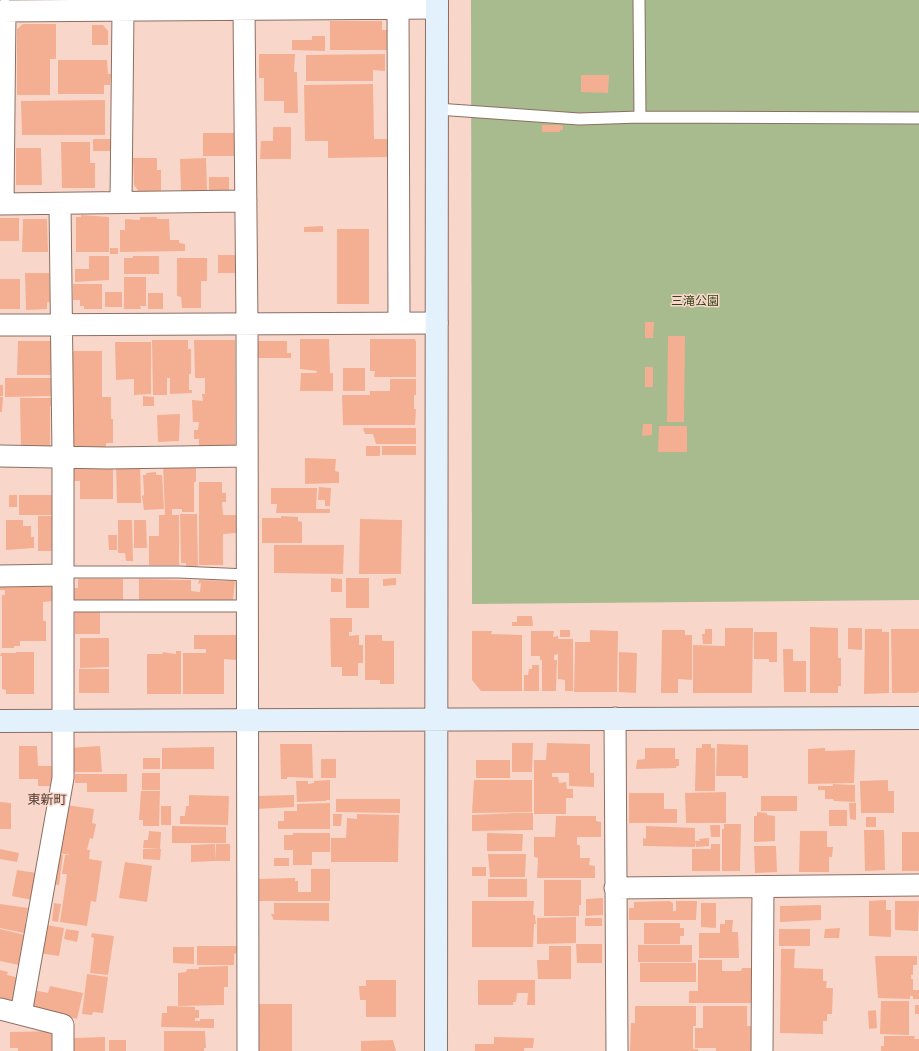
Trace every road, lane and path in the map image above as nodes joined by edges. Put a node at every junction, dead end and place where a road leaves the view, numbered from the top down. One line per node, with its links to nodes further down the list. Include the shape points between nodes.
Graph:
1 (639, 0): 9 (lane)
2 (398, 4): 3 (street); 5 (street); 15 (street)
3 (437, 4): 8 (street)
4 (54, 5): 6 (street); 7 (street)
5 (244, 10): 7 (street); 11 (street)
6 (3, 11): 13 (street)
7 (123, 11): 12 (street)
8 (437, 109): 9 (lane, via 579,120); 16 (street)
9 (640, 117): 10 (lane)
10 (919, 118)
11 (246, 201): 12 (street); 18 (street)
12 (121, 202): 14 (street)
13 (2, 204): 14 (street)
14 (60, 204): 17 (street)
15 (399, 323): 16 (street); 18 (street)
16 (437, 323): 28 (street)
17 (62, 324): 18 (street); 19 (street); 21 (street)
18 (247, 324): 22 (street)
19 (0, 325)
20 (0, 456): 21 (street)
21 (63, 456): 22 (street); 23 (street)
22 (247, 456): 25 (street)
23 (63, 574): 24 (street); 25 (lane, via 179,572); 26 (street)
24 (0, 576)
25 (247, 576): 27 (street)
26 (62, 606): 27 (lane); 33 (street)
27 (247, 606): 31 (street)
28 (437, 718): 29 (street); 31 (street); 41 (street)
29 (615, 718): 30 (street); 36 (street)
30 (919, 718)
31 (247, 719): 33 (street); 40 (street)
32 (0, 720): 33 (street)
33 (62, 720): 38 (street, via 63,778)
34 (919, 885): 35 (street)
35 (763, 887): 36 (street); 43 (street)
36 (615, 888): 42 (street)
37 (0, 1009): 38 (street)
38 (21, 1014): 39 (street, via 63,1025)
39 (63, 1051)
40 (248, 1051)
41 (436, 1051)
42 (617, 1051)
43 (762, 1051)

